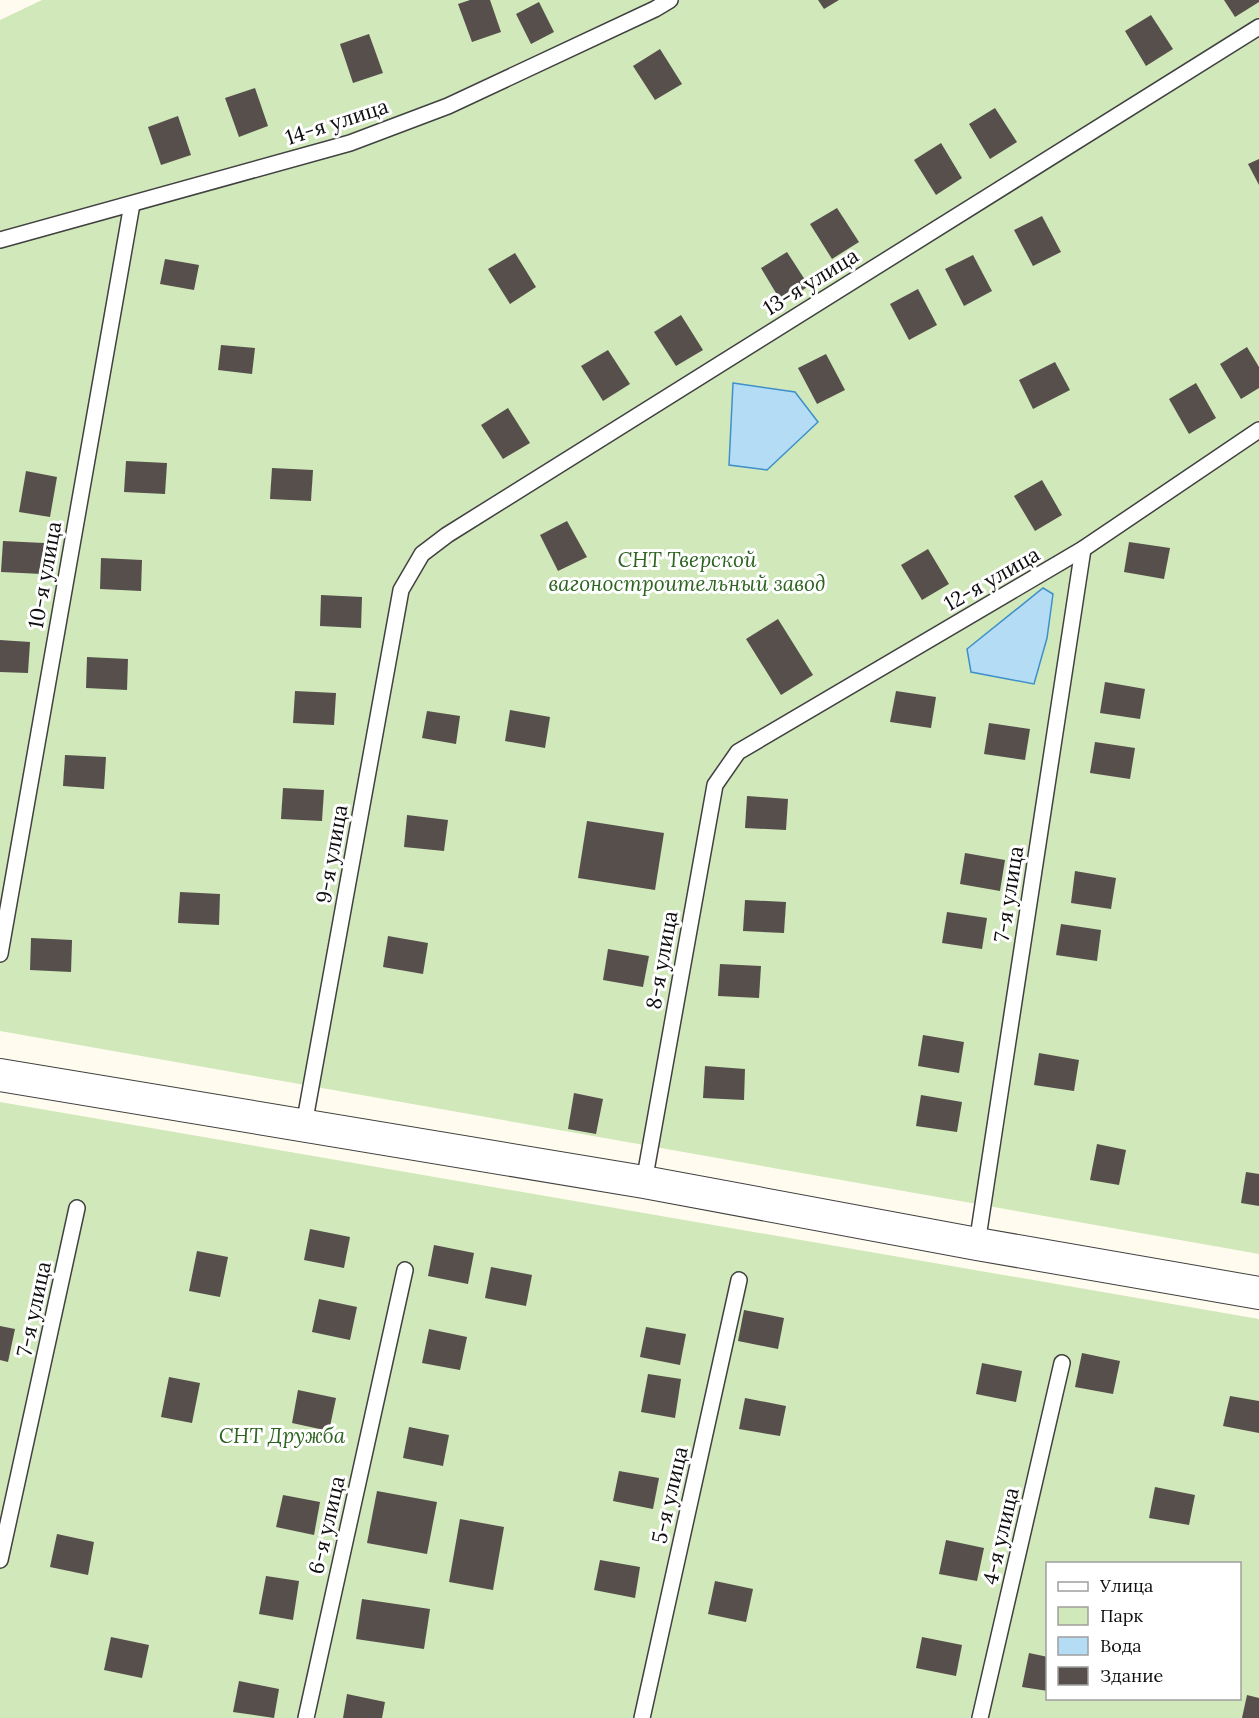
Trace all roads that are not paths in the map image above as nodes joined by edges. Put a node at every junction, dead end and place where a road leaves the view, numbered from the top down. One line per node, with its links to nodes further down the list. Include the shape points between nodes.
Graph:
1 (670, 0): 3 (lane, 14-я улица, via 448,106 350,143)
2 (1259, 27): 7 (lane, 13-я улица, via 447,535 422,554)
3 (132, 204): 4 (lane, 14-я улица); 9 (lane, 10-я улица)
4 (0, 240)
5 (1259, 430): 6 (lane, 12-я улица)
6 (1083, 549): 8 (lane, 12-я улица); 14 (lane, 7-я улица)
7 (402, 590): 11 (lane, 9-я улица)
8 (738, 752): 12 (lane, 8-я улица, via 715,785)
9 (0, 954)
10 (0, 1075): 11 (street)
11 (304, 1125): 12 (street)
12 (644, 1182): 14 (street)
13 (77, 1208): 19 (lane, 7-я улица)
14 (977, 1244): 17 (street)
15 (405, 1270): 20 (lane, 6-я улица)
16 (740, 1281): 21 (lane, 5-я улица)
17 (1259, 1293)
18 (1062, 1363): 22 (lane, 4-я улица)
19 (0, 1560)
20 (306, 1718)
21 (642, 1718)
22 (980, 1718)

